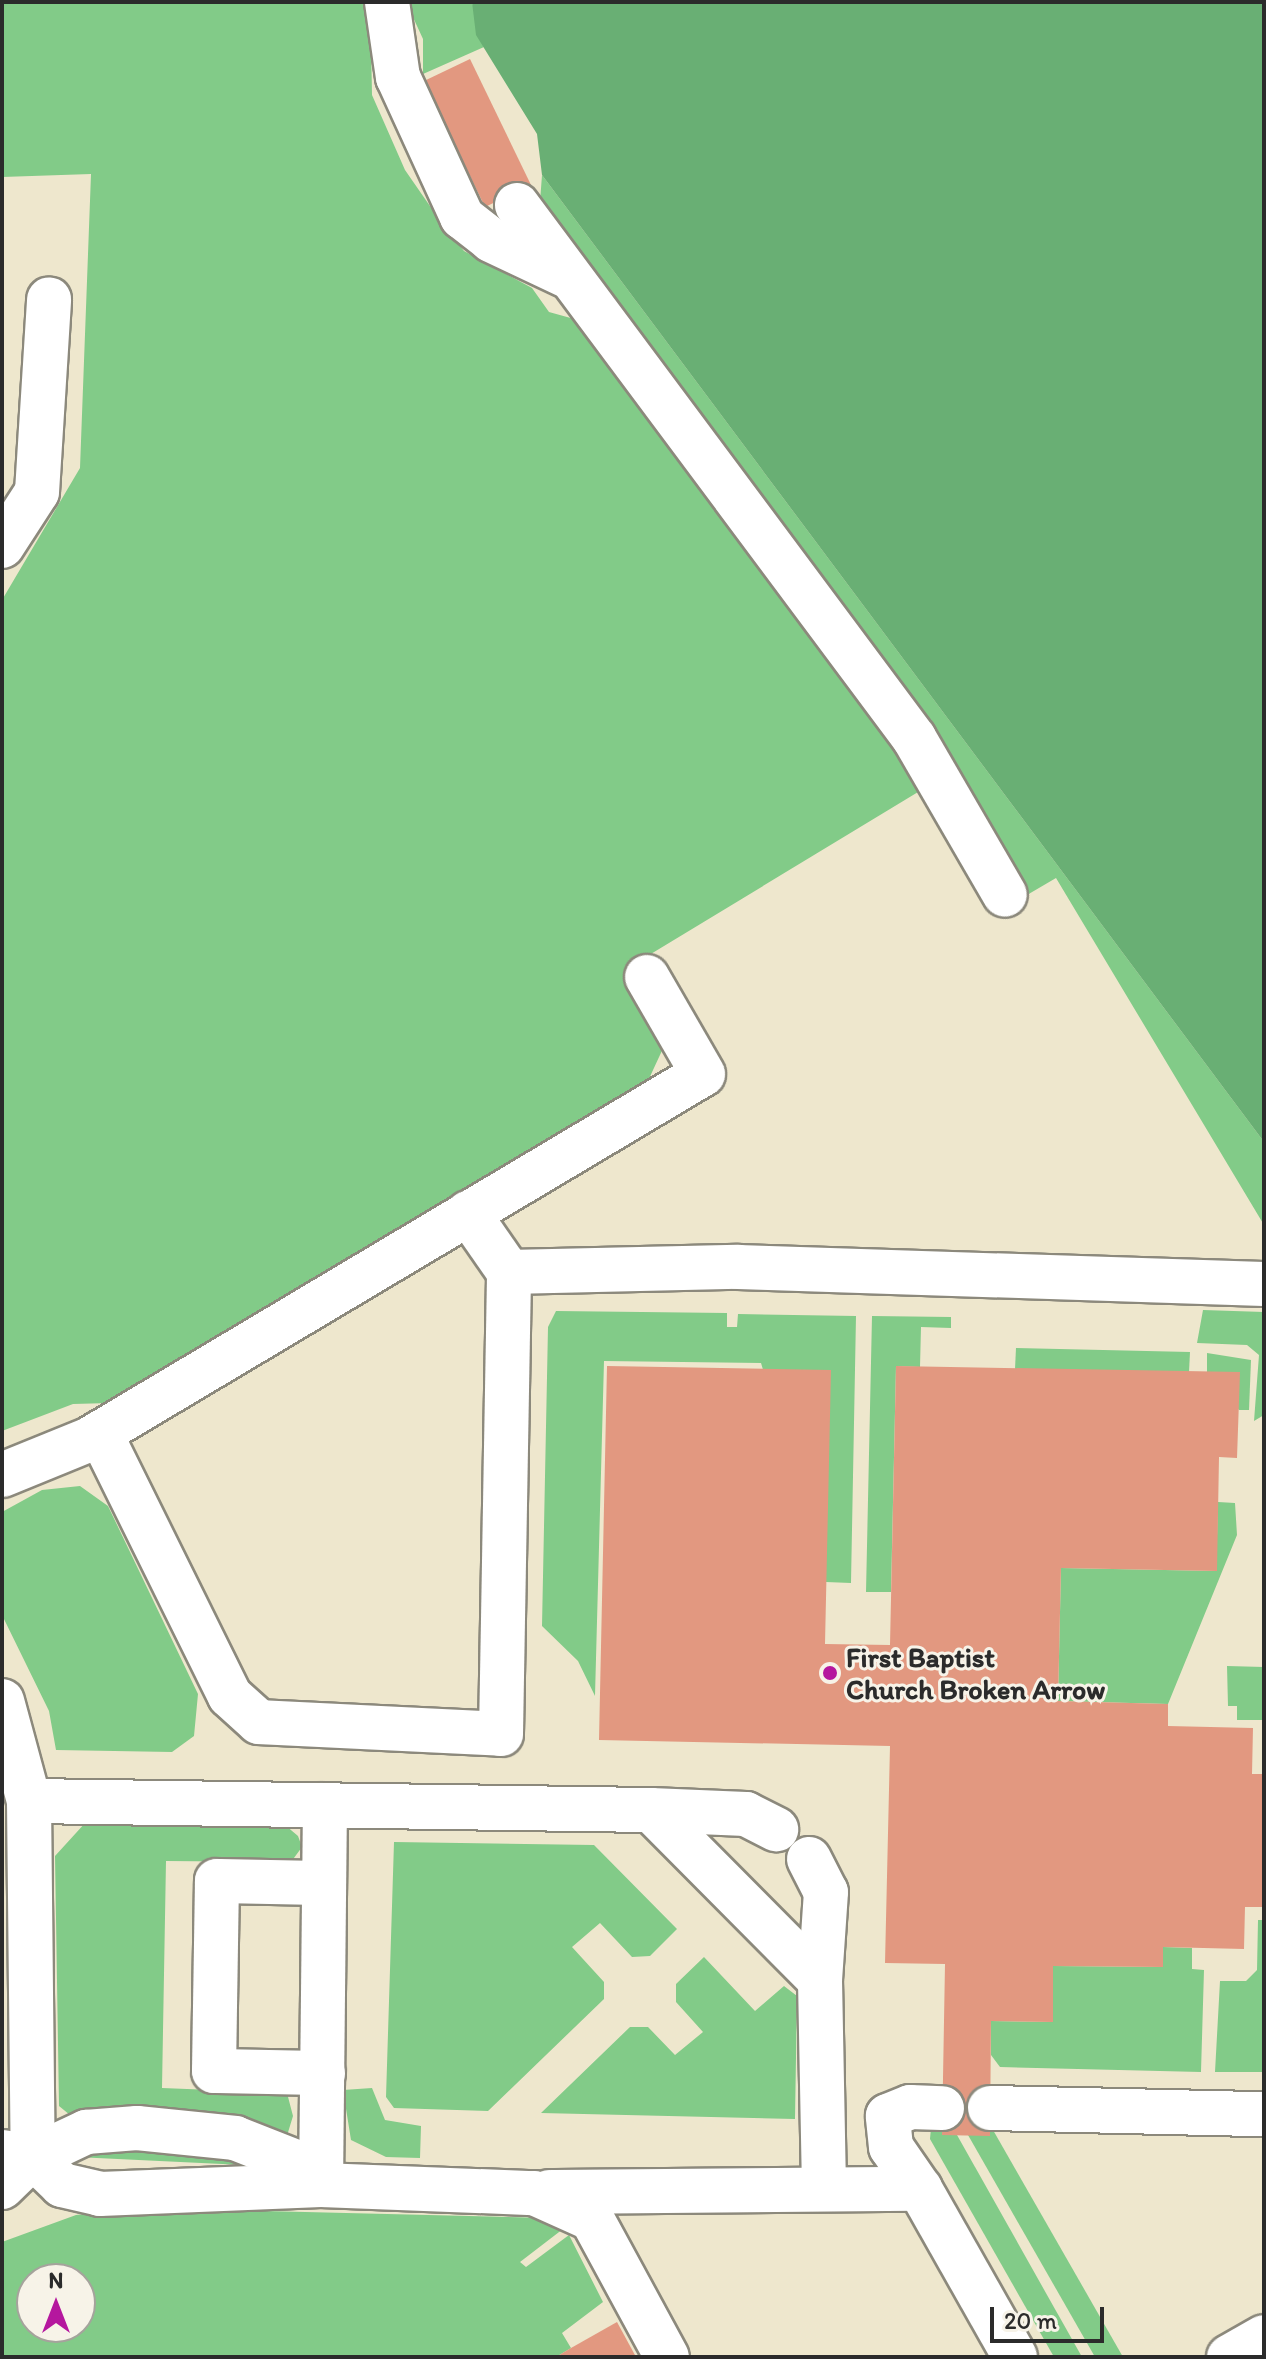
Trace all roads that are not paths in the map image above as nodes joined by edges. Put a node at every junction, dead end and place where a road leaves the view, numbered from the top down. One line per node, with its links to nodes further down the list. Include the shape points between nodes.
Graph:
1 (387, 2): 3 (street, via 398,77 462,217 491,240)
2 (517, 205): 3 (street)
3 (571, 278): 6 (street, via 914,738)
4 (49, 299): 5 (street, via 37,492)
5 (2, 546)
6 (1005, 895)
7 (647, 977): 8 (street, via 703,1074)
8 (468, 1213): 9 (street); 11 (street)
9 (509, 1272): 10 (street, via 738,1267); 11 (street, via 501,1734 259,1722 230,1696)
10 (1264, 1284)
11 (100, 1433): 12 (street)
12 (2, 1475)
13 (2, 1701): 14 (street)
14 (29, 1801): 15 (street); 25 (street)
15 (325, 1805): 16 (street); 19 (street)
16 (651, 1810): 17 (street, via 746,1814); 20 (street)
17 (776, 1829)
18 (809, 1859): 20 (street, via 826,1892)
19 (323, 1883): 21 (street); 21 (street, via 217,1881 214,2071)
20 (820, 1980): 28 (street)
21 (323, 2073): 26 (street)
22 (942, 2108): 29 (street, via 910,2107 888,2116 891,2147)
23 (990, 2108): 24 (street)
24 (1264, 2114)
25 (17, 2155): 26 (street, via 62,2185 100,2194); 26 (street, via 86,2132 186,2131 287,2158); 27 (street)
26 (321, 2185): 30 (street)
27 (2, 2187)
28 (824, 2189): 29 (street); 30 (street)
29 (920, 2189): 33 (street)
30 (534, 2193): 32 (street, via 592,2219)
31 (1264, 2337): 34 (street)
32 (667, 2357)
33 (1015, 2357)
34 (1229, 2357)

